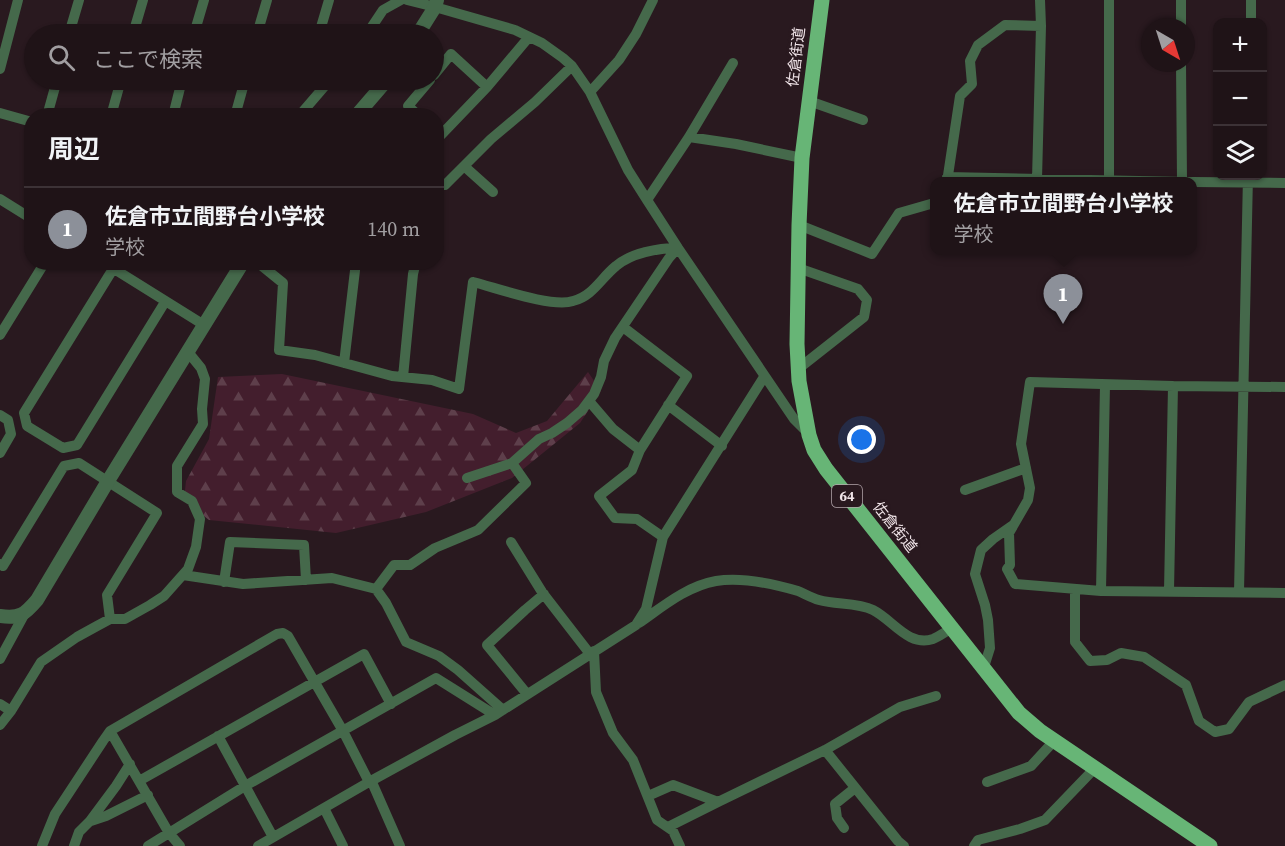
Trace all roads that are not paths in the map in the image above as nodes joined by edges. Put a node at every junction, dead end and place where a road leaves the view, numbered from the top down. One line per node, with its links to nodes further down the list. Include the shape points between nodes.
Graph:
1 (18, 0): 30 (street)
2 (79, 0): 18 (street)
3 (143, 0): 19 (street)
4 (204, 0): 20 (street)
5 (267, 0): 21 (street)
6 (329, 0): 22 (street)
7 (401, 0): 23 (street, via 383,10)
8 (407, 0): 15 (street)
9 (653, 0): 40 (street, via 619,60)
10 (822, 0): 41 (main road, 佐倉街道 / 64)
11 (1040, 0): 25 (street)
12 (1109, 0): 58 (street)
13 (1181, 0): 16 (street)
14 (1251, 0): 17 (street)
15 (436, 3): 24 (street); 26 (street)
16 (1181, 18)
17 (1251, 18)
18 (72, 24)
19 (136, 24)
20 (197, 24)
21 (260, 24)
22 (322, 24)
23 (374, 24)
24 (424, 24)
25 (1041, 26): 56 (street, via 1005,25 978,45 970,61 972,84 960,96); 57 (street)
26 (529, 37): 29 (street); 32 (street)
27 (444, 63): 32 (street, via 451,54)
28 (733, 63): 53 (street)
29 (572, 66): 40 (street); 55 (street)
30 (0, 69)
31 (1181, 72): 59 (street)
32 (487, 87): 52 (street)
33 (54, 90): 42 (street)
34 (118, 90): 43 (street)
35 (179, 90): 44 (street)
36 (242, 90): 45 (street)
37 (321, 90): 46 (street)
38 (378, 90): 47 (street)
39 (422, 90): 48 (street)
40 (590, 92): 67 (street)
41 (809, 101): 51 (street); 54 (main road, 佐倉街道 / 64)
42 (49, 108)
43 (113, 108)
44 (174, 108)
45 (237, 108)
46 (306, 108)
47 (363, 108)
48 (410, 108)
49 (0, 113): 50 (street)
50 (24, 120)
51 (863, 120)
52 (444, 132)
53 (689, 137): 54 (street); 67 (street)
54 (802, 158): 71 (main road, 佐倉街道 / 64)
55 (464, 166): 60 (street); 66 (street)
56 (947, 177)
57 (1037, 177)
58 (1109, 177)
59 (1182, 177)
60 (444, 180)
61 (1229, 180): 64 (street)
62 (1248, 180): 92 (street)
63 (1257, 180): 65 (street)
64 (1197, 182)
65 (1285, 183)
66 (494, 192)
67 (647, 200): 72 (street)
68 (1, 202): 70 (street)
69 (930, 204): 71 (street, via 899,213 872,254)
70 (24, 215)
71 (799, 225): 73 (main road, 佐倉街道 / 64)
72 (678, 248): 83 (street); 88 (street, via 631,257 616,265 586,296 572,302 549,302 473,282 459,389 432,380); 89 (street)
73 (798, 268): 87 (main road, 佐倉街道 / 64); 87 (street, via 858,289 867,300 864,316)
74 (40, 270): 84 (street)
75 (112, 270): 81 (street, via 24,413 27,426 63,448 77,445)
76 (115, 270): 81 (street)
77 (238, 270): 82 (street)
78 (267, 270): 86 (street, via 283,283 279,350 315,354)
79 (355, 270): 86 (street)
80 (414, 270): 88 (street)
81 (165, 302): 82 (street)
82 (204, 325): 85 (street)
83 (623, 327): 94 (street, via 604,361); 95 (street, via 687,376)
84 (0, 335)
85 (188, 352): 104 (street); 110 (street, via 205,378 203,424 177,466 177,492 192,501 200,519 196,548)
86 (345, 363): 88 (street)
87 (798, 369): 97 (main road, 佐倉街道 / 64)
88 (404, 377)
89 (764, 377): 97 (street); 98 (street)
90 (1105, 385): 91 (street); 102 (street, via 1030,382 1021,444); 115 (street)
91 (1173, 386): 92 (street); 116 (street)
92 (1243, 387): 93 (street); 117 (street)
93 (1285, 387)
94 (589, 402): 99 (street, via 613,429); 101 (street)
95 (668, 405): 98 (street); 99 (street)
96 (0, 415): 100 (street, via 8,420 11,434)
97 (809, 435): 124 (main road, 佐倉街道 / 64, via 826,469)
98 (722, 446): 107 (street)
99 (640, 450): 107 (street, via 632,470 599,496 615,518 637,519)
100 (0, 453)
101 (512, 463): 103 (street); 113 (street, via 526,483 478,530 435,548 410,565 394,565)
102 (1026, 468): 105 (street); 106 (street, via 1028,500)
103 (468, 478)
104 (108, 481): 109 (street, via 79,463 64,466 3,566); 120 (street, via 38,600); 122 (street, via 158,513 107,595)
105 (965, 490)
106 (1014, 525): 114 (street, via 1009,533 1010,565 1006,569 1015,584); 127 (street, via 981,550 975,574 988,620 990,648)
107 (663, 537): 123 (street, via 646,609)
108 (511, 542): 119 (street)
109 (0, 564)
110 (183, 575): 112 (street); 122 (street, via 150,605 125,619)
111 (306, 580): 112 (street); 112 (street, via 304,545 230,542); 113 (street, via 333,578)
112 (224, 582)
113 (376, 589): 135 (street, via 406,642 439,656)
114 (1075, 589): 115 (street); 129 (street, via 1075,642 1090,661 1107,660 1121,653 1144,657 1186,685 1199,721 1215,732 1229,729 1249,702)
115 (1101, 591): 116 (street)
116 (1168, 591): 117 (street)
117 (1239, 592): 118 (street)
118 (1285, 593)
119 (544, 594): 125 (street); 130 (street, via 487,645)
120 (25, 613): 121 (street, via 11,618); 126 (street)
121 (0, 616)
122 (110, 619): 134 (street, via 41,662)
123 (636, 625): 124 (street, via 695,588 715,581 745,580 819,600 865,607 920,641); 125 (street)
124 (953, 628): 127 (main road, 佐倉街道 / 64)
125 (592, 652): 130 (street); 150 (street, via 596,692 613,733 633,760)
126 (0, 659)
127 (984, 667): 140 (main road, 佐倉街道 / 64, via 1019,713)
128 (315, 682): 133 (street, via 364,654); 137 (street, via 288,636 277,634); 138 (street); 139 (street)
129 (1285, 685)
130 (527, 694): 135 (street)
131 (936, 696): 141 (street, via 900,707)
132 (0, 704): 134 (street)
133 (391, 704): 135 (street, via 436,678); 138 (street)
134 (11, 711): 136 (street)
135 (499, 713): 145 (street)
136 (0, 725)
137 (110, 731): 142 (street); 158 (street, via 55,814)
138 (343, 731): 145 (street); 147 (street)
139 (218, 736): 144 (street); 147 (street)
140 (1054, 741): 143 (main road, 佐倉街道 / 64); 146 (street, via 1031,766)
141 (825, 750): 148 (street); 151 (street)
142 (130, 764): 144 (street); 153 (street)
143 (1095, 768): 167 (street, via 1045,820 978,840); 168 (main road, 佐倉街道 / 64)
144 (139, 781): 149 (street)
145 (370, 781): 152 (street); 164 (street)
146 (987, 782)
147 (245, 786): 156 (street); 157 (street)
148 (855, 788): 155 (street, via 835,804 837,818); 166 (street)
149 (148, 795): 153 (street); 156 (street)
150 (648, 796): 151 (street, via 673,785); 154 (street, via 657,820)
151 (718, 802): 154 (street)
152 (324, 808): 157 (street); 163 (street)
153 (90, 822): 159 (street, via 79,832)
154 (668, 827): 165 (street)
155 (844, 828)
156 (169, 833): 160 (street); 161 (street)
157 (273, 837): 162 (street)
158 (42, 846)
159 (74, 846)
160 (148, 846)
161 (180, 846)
162 (258, 846)
163 (343, 846)
164 (400, 846)
165 (680, 846)
166 (904, 846)
167 (974, 846)
168 (1210, 846)

